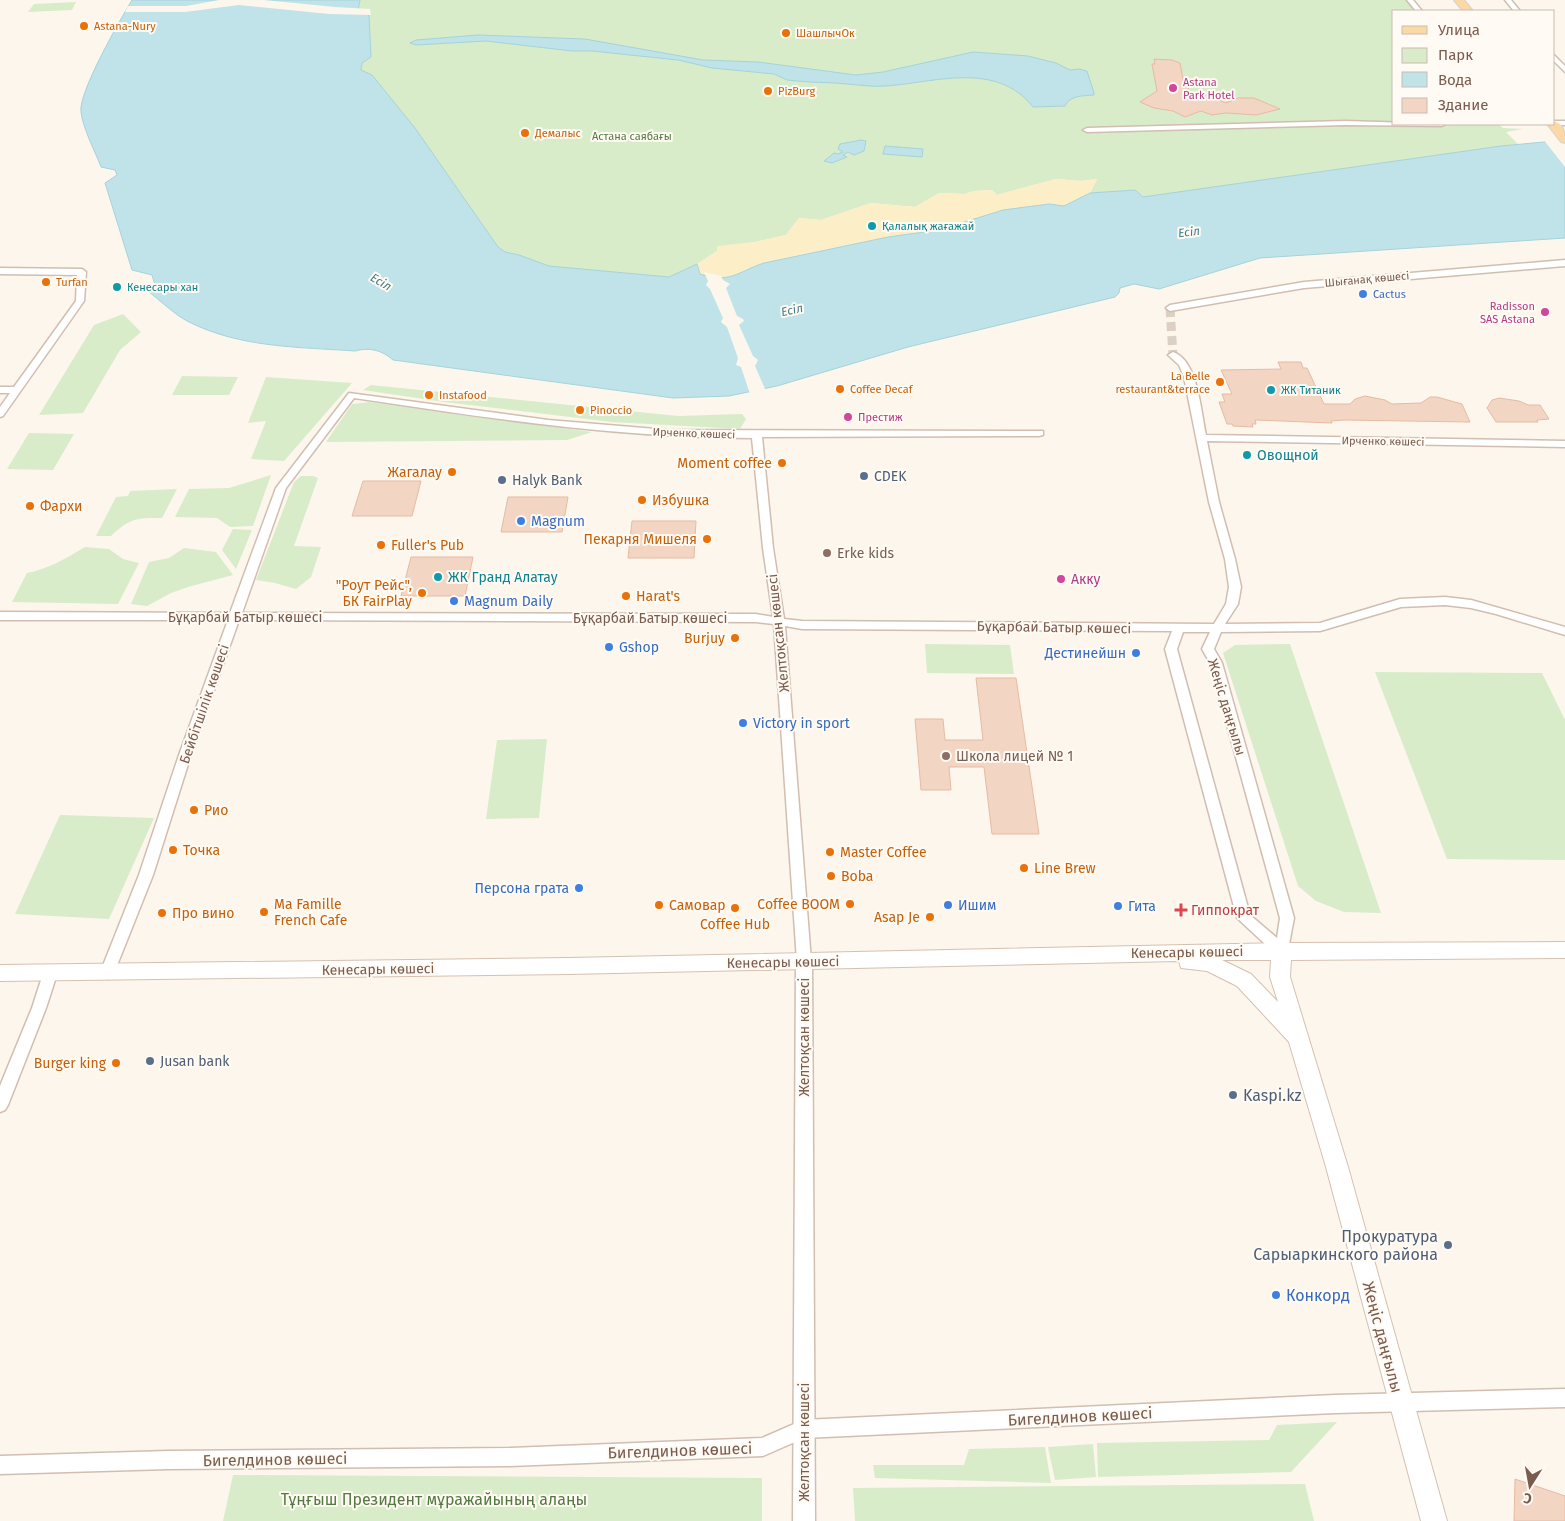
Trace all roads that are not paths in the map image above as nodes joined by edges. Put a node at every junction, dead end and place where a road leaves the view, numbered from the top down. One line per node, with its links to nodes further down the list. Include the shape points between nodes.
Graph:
1 (1410, 0): 4 (street)
2 (1459, 0): 5 (main road)
3 (1508, 0): 6 (street)
4 (1418, 10)
5 (1467, 10)
6 (1516, 10)
7 (1555, 57): 8 (street)
8 (1565, 70)
9 (1392, 123): 11 (street)
10 (1554, 125): 12 (main road)
11 (1087, 130)
12 (1565, 139)
13 (1565, 263): 15 (street, Шығанақ көшесі, via 1304,285)
14 (0, 271): 18 (street, via 82,272 80,301)
15 (1170, 308)
16 (1173, 355): 23 (street, Жеңіс даңғылы, via 1189,377)
17 (0, 390): 18 (street)
18 (16, 390): 20 (street)
19 (352, 395): 22 (street, Ирченко көшесі, via 580,426); 26 (street, Бейбітшілік көшесі, via 281,488)
20 (0, 414)
21 (1039, 433): 22 (street, Ирченко көшесі)
22 (757, 435): 27 (street, Желтоқсан көшесі)
23 (1202, 438): 24 (street, Ирченко көшесі); 29 (street, Жеңіс даңғылы, via 1235,587 1232,604)
24 (1565, 444)
25 (0, 616): 26 (street, Бұқарбай Батыр көшесі)
26 (234, 618): 27 (street, Бұқарбай Батыр көшесі, via 756,618); 36 (street, Бейбітшілік көшесі, via 146,876)
27 (779, 621): 28 (street, Бұқарбай Батыр көшесі, via 802,625); 34 (street, Желтоқсан көшесі)
28 (1179, 628): 29 (street, Бұқарбай Батыр көшесі); 32 (street, via 1171,649 1244,918)
29 (1217, 628): 30 (street, Бұқарбай Батыр көшесі, via 1320,627 1400,603 1445,601 1499,610); 32 (street, Жеңіс даңғылы, via 1208,649 1216,663 1287,918)
30 (1565, 631)
31 (1565, 950): 32 (main road, Кенесары көшесі)
32 (1282, 951): 33 (main road, Кенесары көшесі); 38 (main road, Жеңіс даңғылы, via 1280,977)
33 (1103, 954): 34 (main road, Кенесары көшесі); 38 (main road, via 1209,963 1244,980)
34 (804, 961): 36 (main road, Кенесары көшесі); 42 (street, Желтоқсан көшесі)
35 (0, 973): 37 (main road, Кенесары көшесі)
36 (107, 973): 37 (main road, Кенесары көшесі)
37 (50, 974): 39 (street)
38 (1299, 1040): 41 (main road, Жеңіс даңғылы)
39 (0, 1106)
40 (1565, 1398): 41 (street, Бигелдинов көшесі)
41 (1400, 1402): 42 (street, Бигелдинов көшесі); 45 (main road, Жеңіс даңғылы)
42 (803, 1429): 43 (street, Бигелдинов көшесі, via 763,1447 510,1457); 44 (street, Желтоқсан көшесі)
43 (0, 1465)
44 (804, 1521)
45 (1434, 1521)

